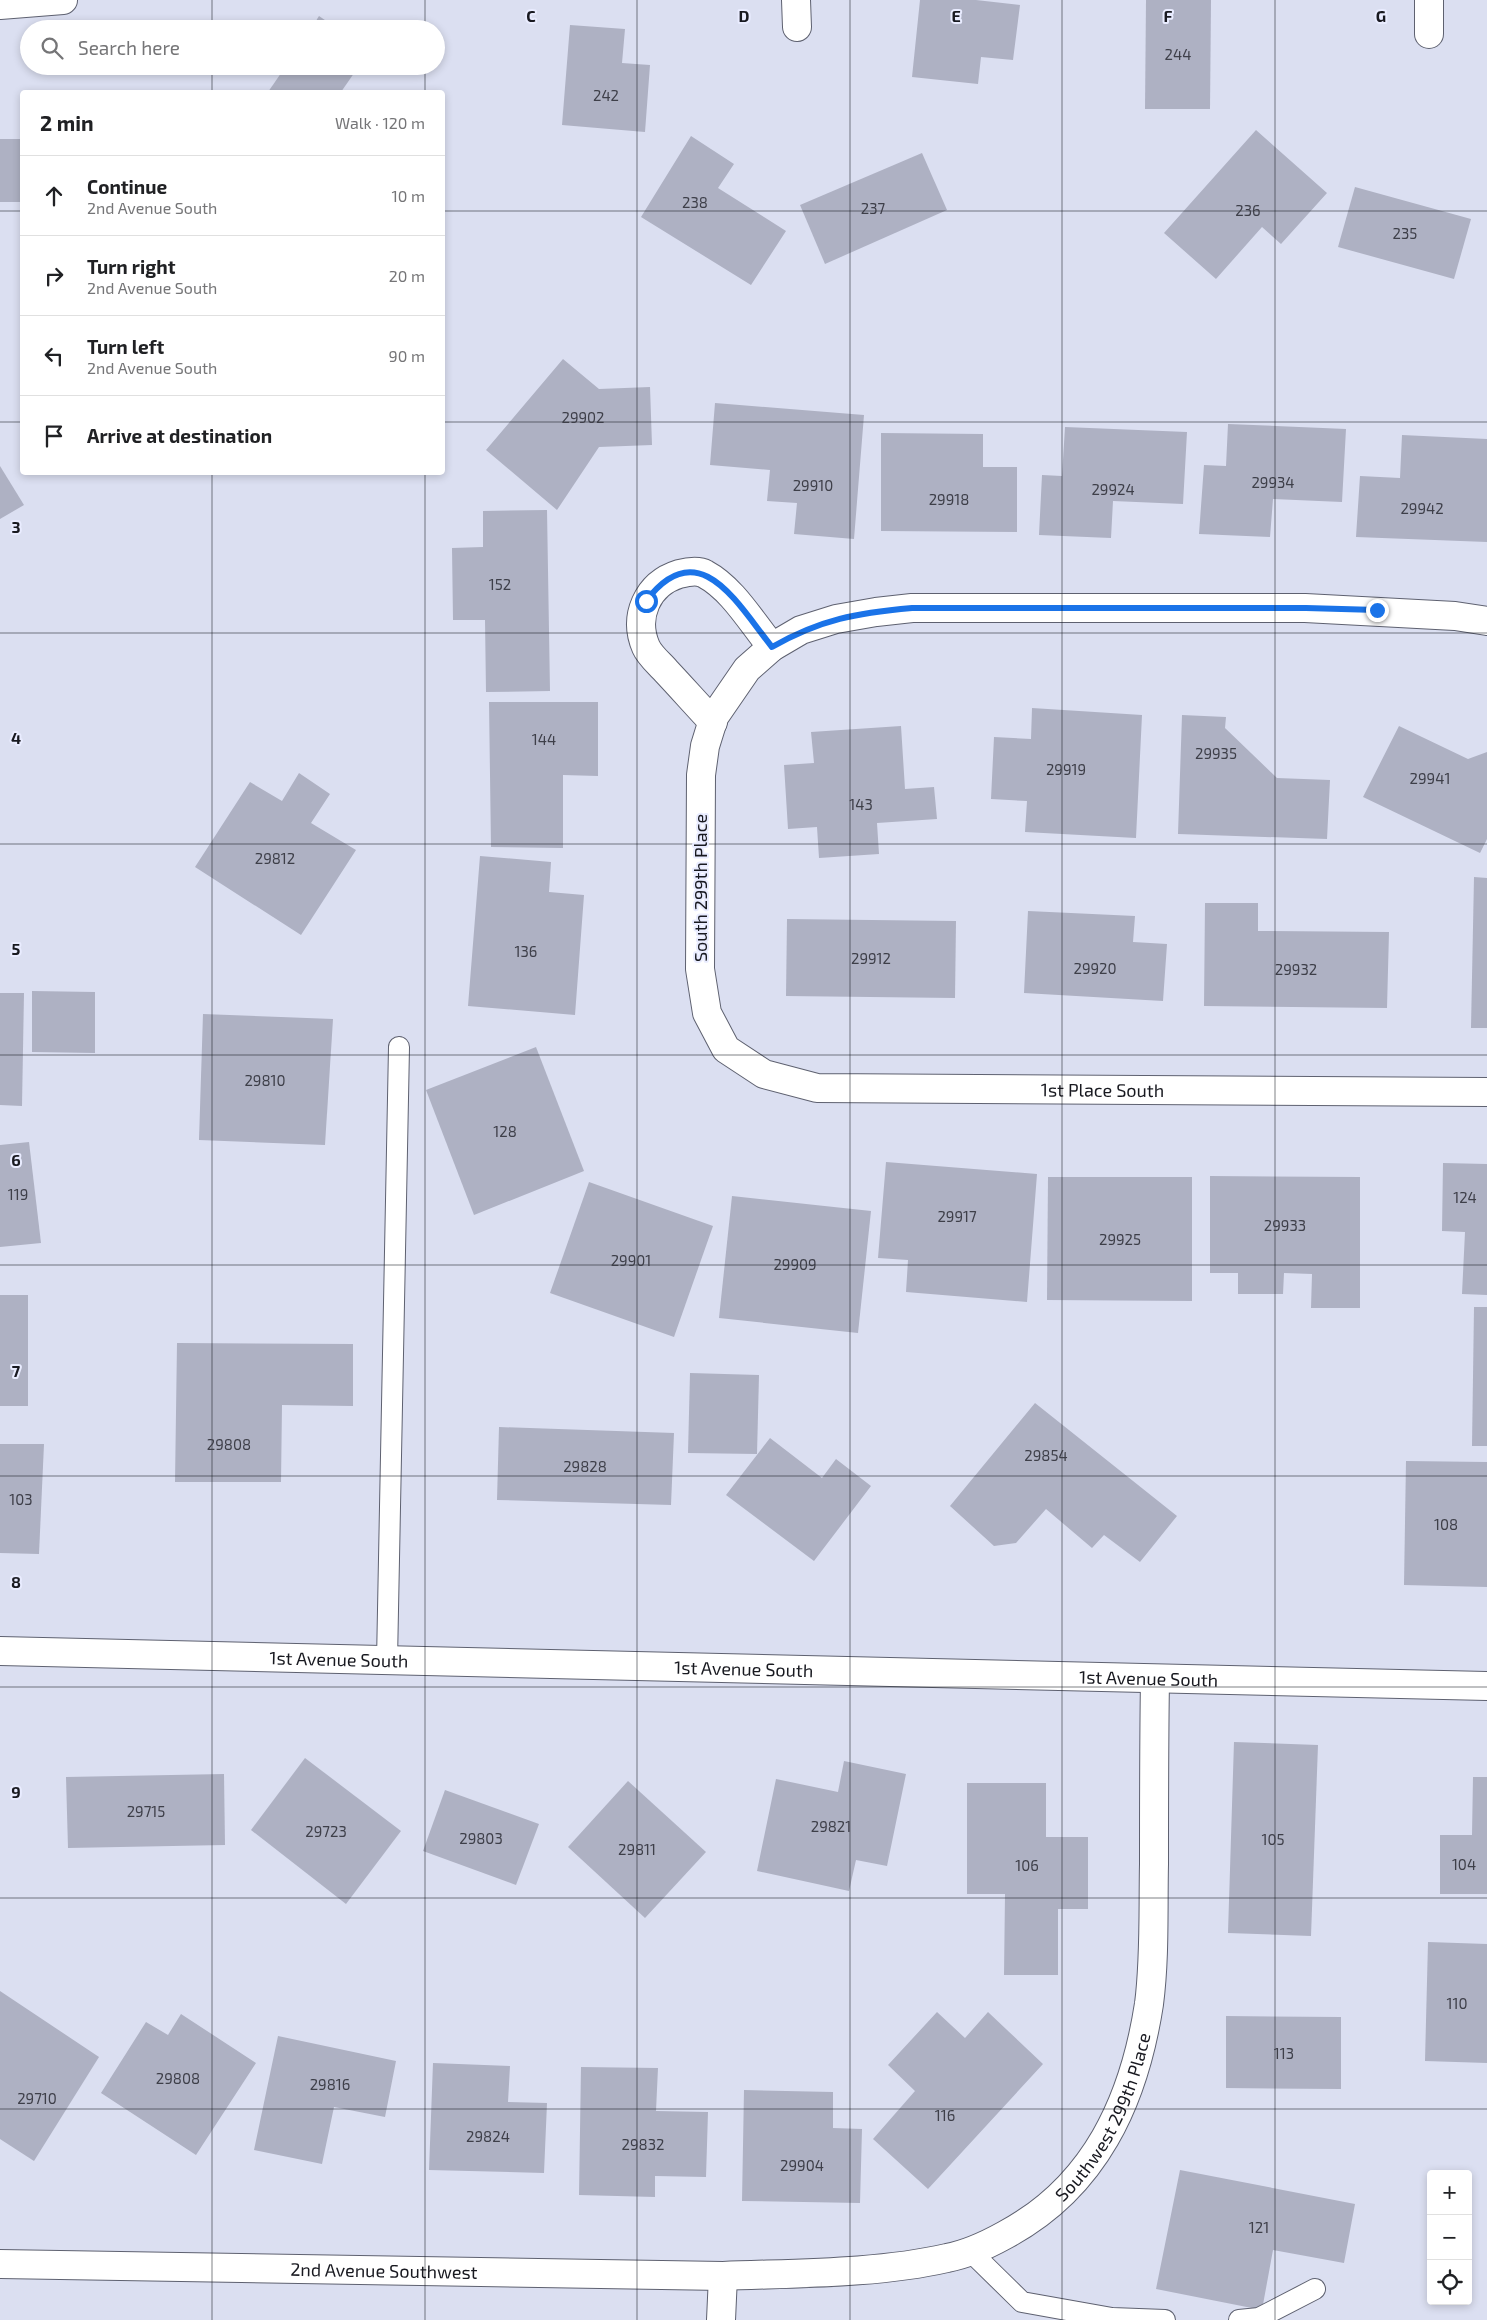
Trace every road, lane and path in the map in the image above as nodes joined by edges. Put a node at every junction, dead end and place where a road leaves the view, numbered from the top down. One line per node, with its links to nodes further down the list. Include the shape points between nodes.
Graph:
1 (63, 0): 4 (street)
2 (796, 0): 5 (street)
3 (1429, 0): 6 (street)
4 (0, 5)
5 (797, 27)
6 (1429, 34)
7 (1487, 621): 8 (street, South 299th Place, via 1455,616 1306,608 912,608 836,619 801,630)
8 (772, 647): 9 (street, South 299th Place, via 747,669); 9 (street, via 722,585 703,573 686,572 670,577 656,587 641,616 647,650)
9 (712, 722): 11 (street, South 299th Place, via 701,775 700,969 707,1013)
10 (399, 1046): 14 (lane)
11 (726, 1049): 12 (street, 1st Place South, via 764,1074 817,1088)
12 (1487, 1092)
13 (0, 1651): 14 (street, 1st Avenue South)
14 (388, 1661): 15 (street, 1st Avenue South)
15 (1155, 1680): 16 (street, 1st Avenue South); 17 (street, Southwest 299th Place, via 1149,2002 1127,2093 1108,2135 1067,2191 1024,2225)
16 (1487, 1686)
17 (970, 2251): 19 (street, Southwest 299th Place, via 920,2263 836,2272); 22 (lane, via 1022,2302 1112,2318)
18 (0, 2264): 19 (street, 2nd Avenue Southwest)
19 (723, 2276): 21 (street)
20 (1315, 2289): 23 (lane, via 1259,2318)
21 (721, 2320)
22 (1165, 2320)
23 (1240, 2320)

